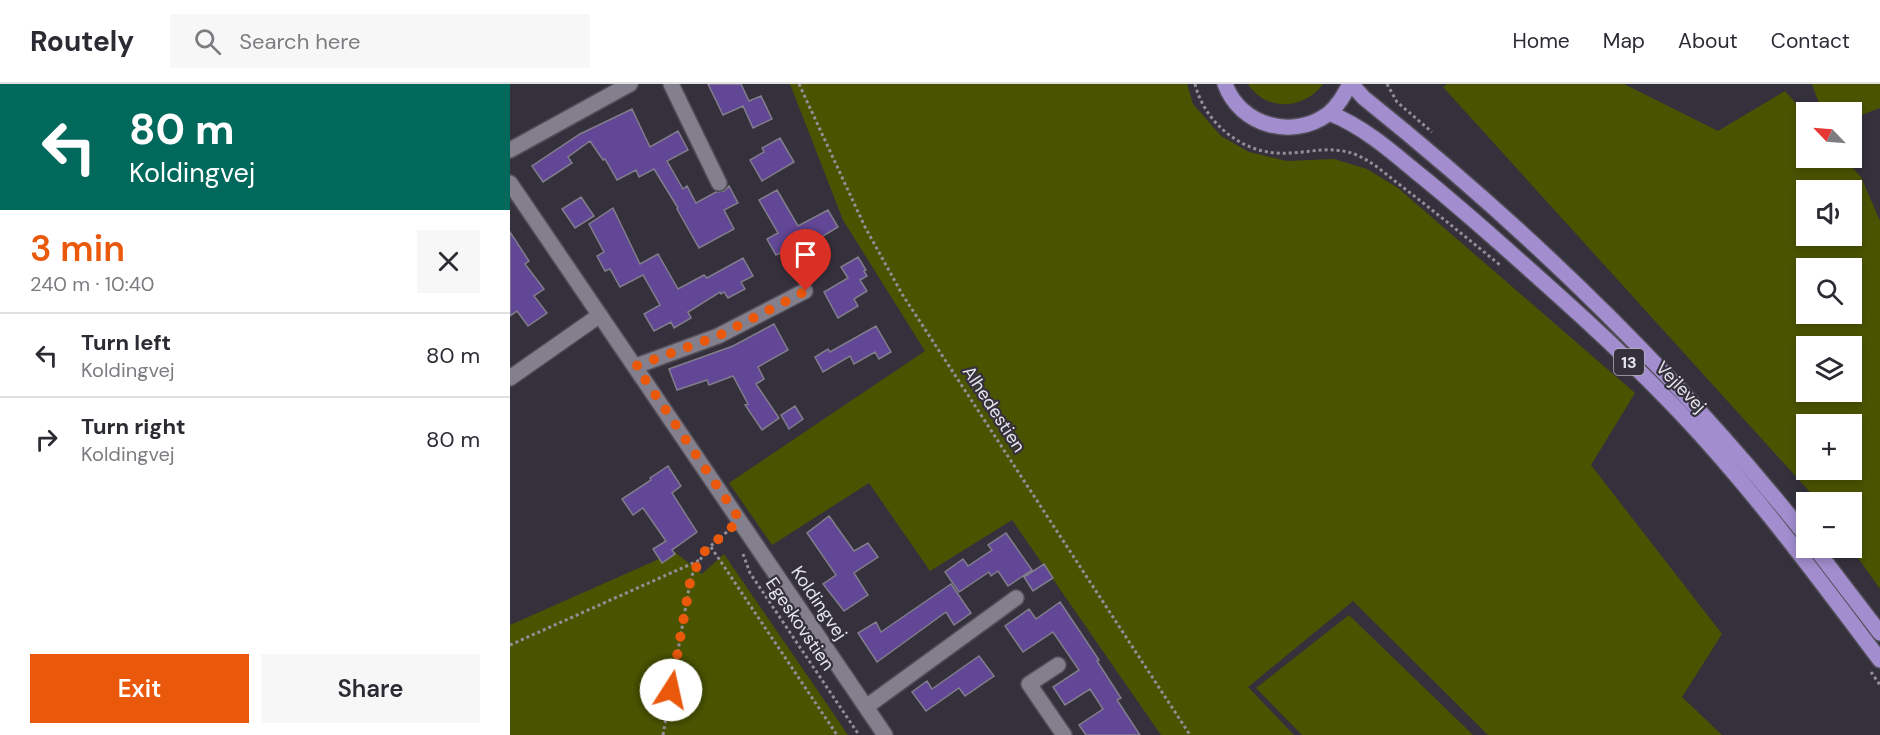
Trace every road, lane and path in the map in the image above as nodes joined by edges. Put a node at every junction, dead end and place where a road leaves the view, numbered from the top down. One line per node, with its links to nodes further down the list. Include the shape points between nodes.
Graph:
1 (630, 84): 8 (street)
2 (670, 84): 10 (street)
3 (799, 84): 34 (path, Alhedestien, via 865,226 902,294)
4 (1195, 84): 11 (path, via 1210,117 1232,137 1254,149 1277,153 1339,150 1358,155)
5 (1224, 84): 7 (main road, 13, via 1244,112 1271,126 1302,126)
6 (1351, 84): 7 (main road, 13); 17 (main road, Vejlevej / 13, via 1468,184 1607,316 1680,389)
7 (1329, 113): 26 (main road, Vejlevej / 13, via 1348,120 1455,204 1581,314 1669,401 1814,572)
8 (510, 150)
9 (510, 183): 13 (street, Koldingvej)
10 (719, 183)
11 (1502, 268)
12 (806, 291): 14 (street, via 718,336)
13 (600, 315): 14 (street, Koldingvej); 15 (street)
14 (636, 366): 16 (street, Koldingvej)
15 (510, 378)
16 (740, 520): 19 (path); 28 (street, Koldingvej)
17 (1796, 524)
18 (740, 545): 31 (path, Egeskovstien, via 750,573)
19 (711, 547): 21 (path); 30 (path)
20 (1823, 558): 23 (main road)
21 (700, 560): 24 (path); 29 (path, via 691,577)
22 (1016, 598): 28 (street)
23 (1880, 633)
24 (510, 645)
25 (1058, 665): 33 (street, via 1029,684)
26 (1874, 665): 27 (path)
27 (1880, 685)
28 (866, 707): 32 (street, Koldingvej)
29 (663, 735)
30 (837, 735)
31 (859, 735)
32 (885, 735)
33 (1064, 735)
34 (1190, 735)

